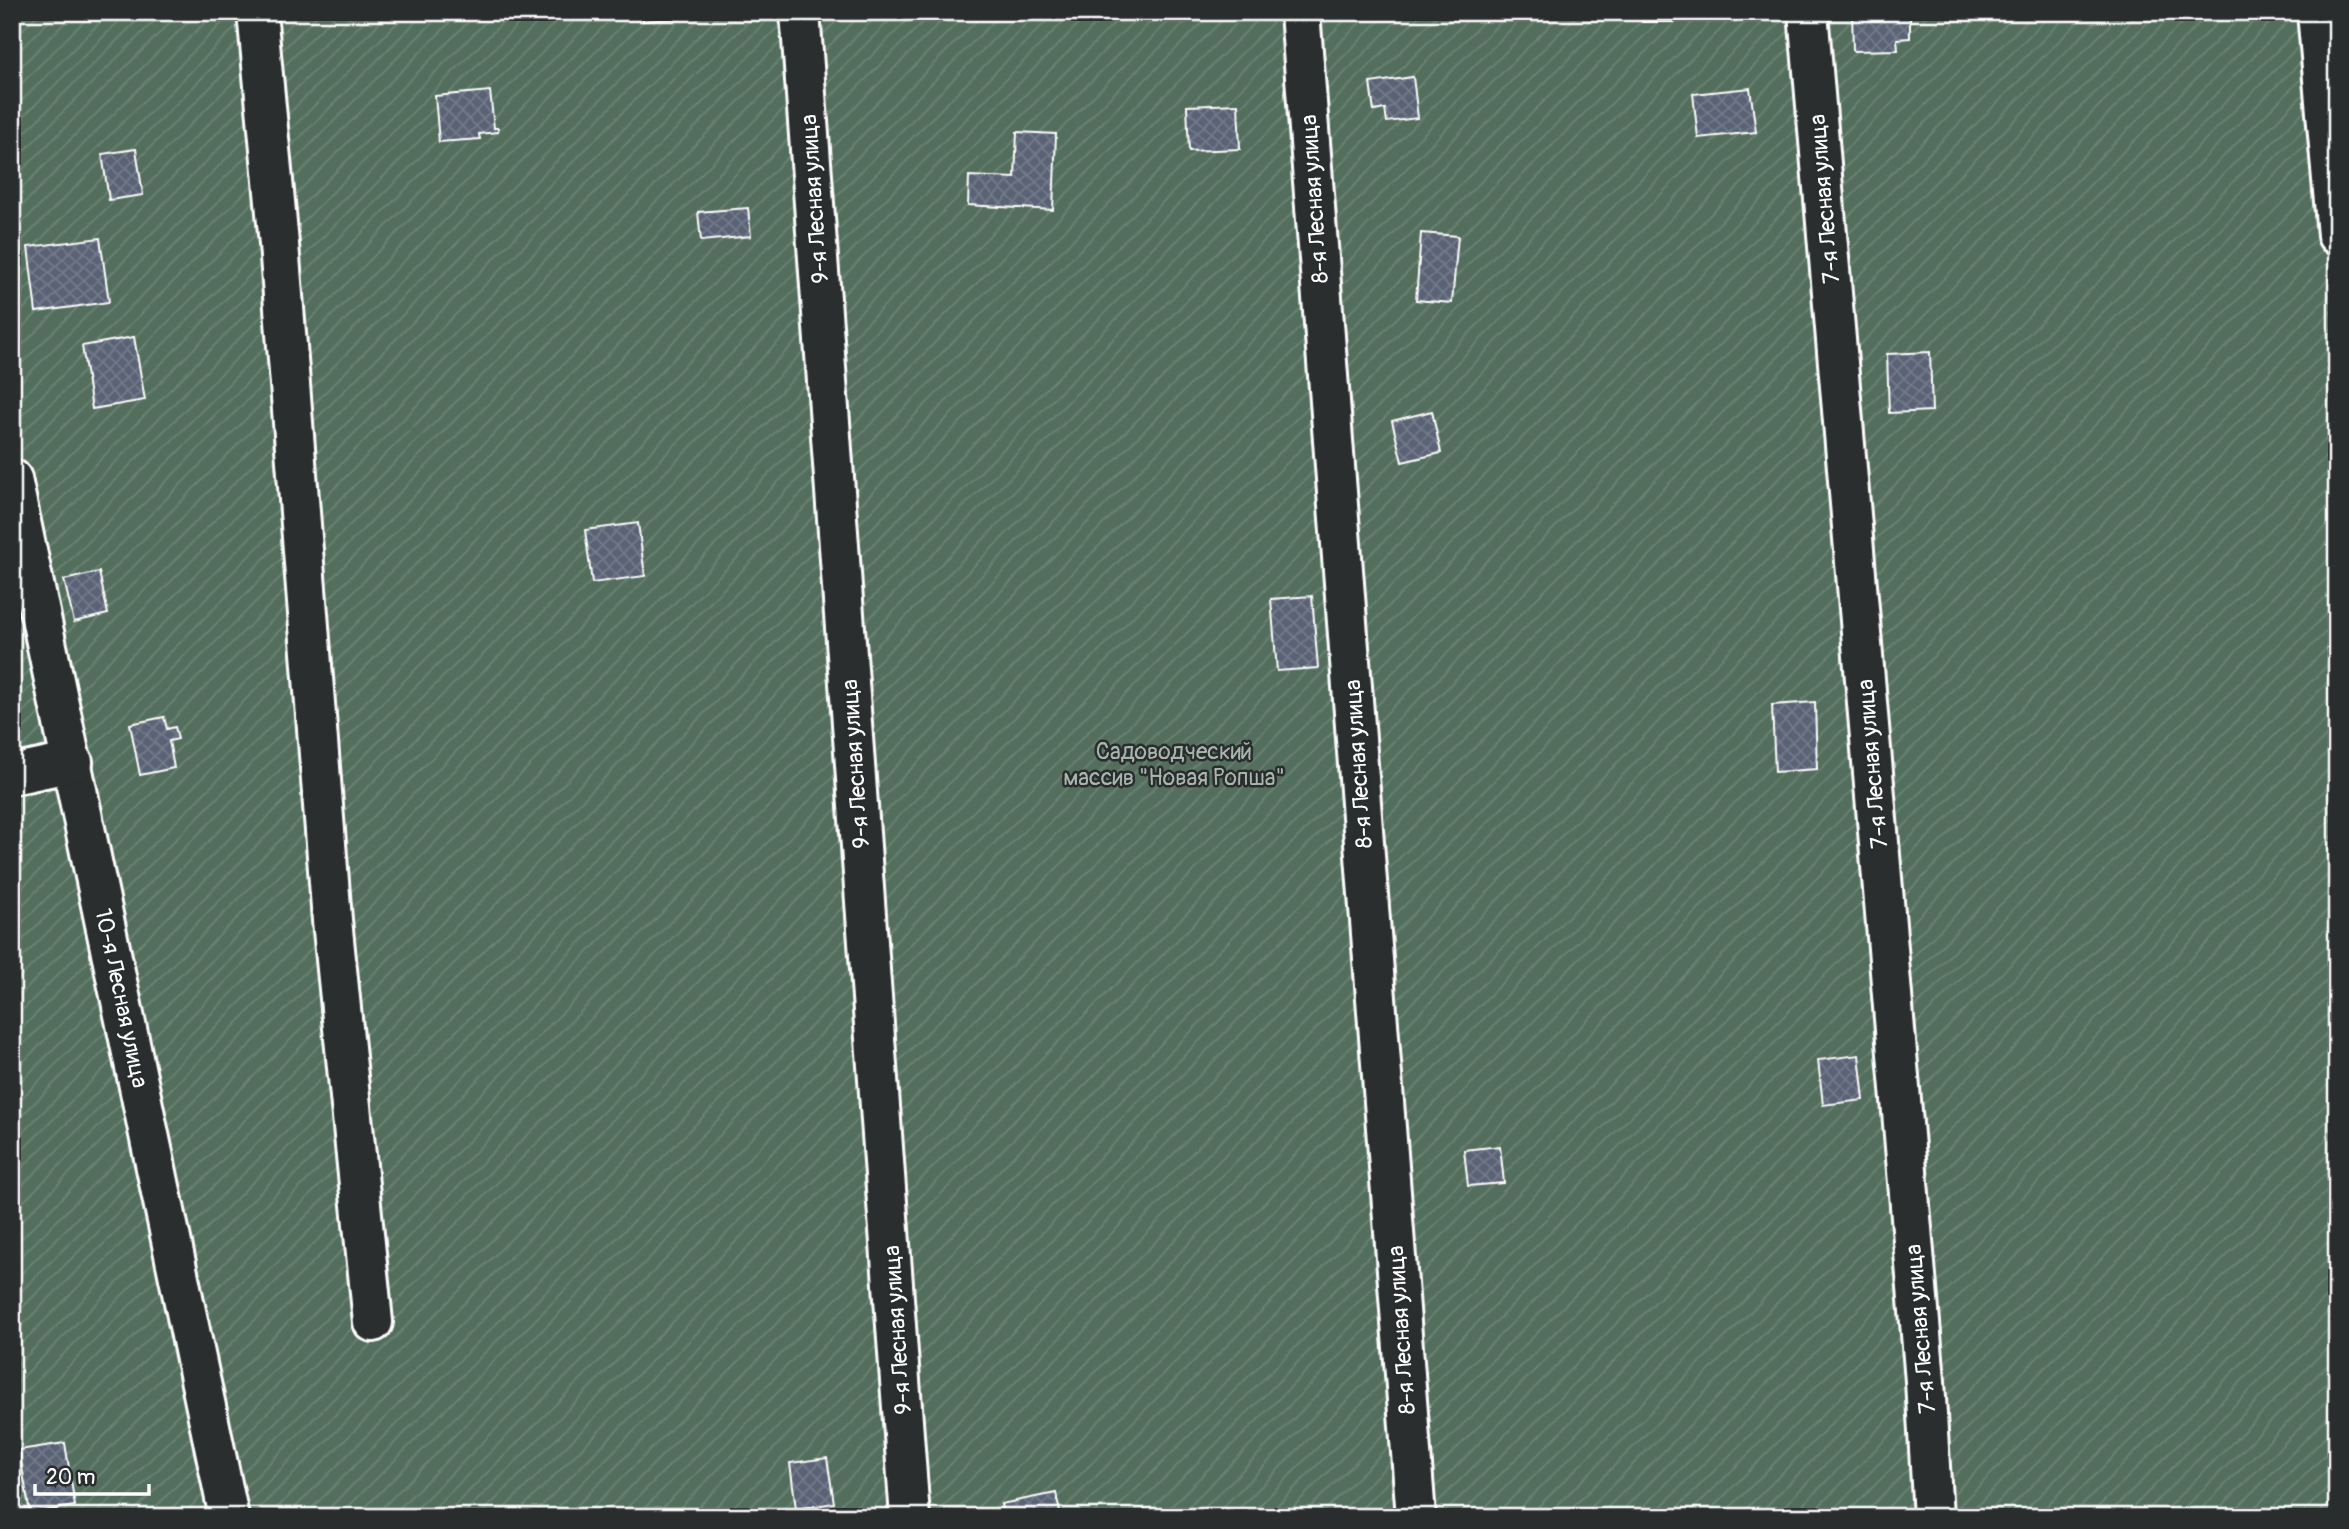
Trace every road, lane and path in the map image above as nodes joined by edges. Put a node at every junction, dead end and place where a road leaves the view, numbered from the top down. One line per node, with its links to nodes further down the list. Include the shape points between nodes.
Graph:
1 (257, 12): 10 (street, via 332,920)
2 (800, 12): 12 (street, 9-я Лесная улица)
3 (1300, 12): 13 (street, 8-я Лесная улица)
4 (1808, 12): 14 (street, 7-я Лесная улица)
5 (2317, 12): 6 (street)
6 (2337, 235)
7 (12, 479): 8 (street, 10-я Лесная улица)
8 (73, 762): 9 (street); 11 (street, 10-я Лесная улица)
9 (12, 775)
10 (373, 1322)
11 (229, 1517)
12 (910, 1517)
13 (1416, 1517)
14 (1933, 1517)

